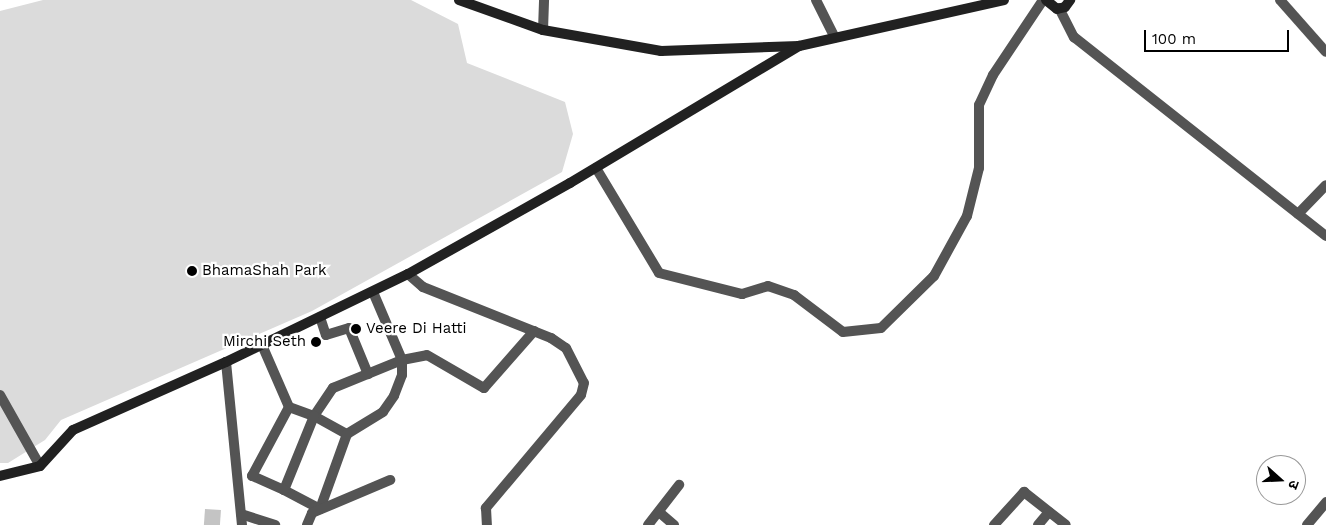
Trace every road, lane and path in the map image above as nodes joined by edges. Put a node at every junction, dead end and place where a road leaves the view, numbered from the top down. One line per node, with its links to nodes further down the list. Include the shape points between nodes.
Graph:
1 (459, 0): 9 (street)
2 (544, 0): 9 (street)
3 (816, 0): 10 (street)
4 (1004, 0): 10 (street)
5 (1045, 0): 8 (street, via 1053,8); 13 (street, via 993,75 979,105 980,168 967,216 934,276 881,328 843,332 794,295 768,286 742,294 659,273)
6 (1070, 0): 8 (street)
7 (1280, 0): 12 (street)
8 (1059, 8): 15 (street, via 1074,37)
9 (543, 30): 11 (street, via 661,51)
10 (835, 38): 11 (street)
11 (799, 46): 13 (street)
12 (1326, 52)
13 (596, 168): 17 (street)
14 (1326, 184): 15 (street)
15 (1298, 214): 16 (street)
16 (1326, 236)
17 (408, 274): 18 (street); 20 (street, via 423,287)
18 (373, 292): 19 (street); 22 (street)
19 (320, 317): 21 (street); 24 (street, via 326,334 349,328)
20 (534, 331): 22 (street, via 484,388 427,355); 42 (street, via 566,348 584,383 581,395 486,508)
21 (262, 344): 23 (street); 26 (street)
22 (402, 360): 24 (street); 28 (street, via 399,382 383,412)
23 (226, 362): 29 (street, via 73,430); 38 (street)
24 (368, 374): 27 (street, via 333,388)
25 (0, 395): 29 (street)
26 (289, 407): 27 (street); 33 (street, via 252,476)
27 (314, 416): 28 (street); 33 (street)
28 (347, 434): 35 (street)
29 (40, 466): 30 (street)
30 (0, 476)
31 (390, 480): 35 (street)
32 (679, 485): 36 (street)
33 (284, 490): 35 (street)
34 (1326, 502): 48 (street)
35 (320, 509): 41 (street, via 312,513)
36 (659, 512): 43 (street); 44 (street)
37 (1049, 512): 45 (street, via 1024,492); 46 (street); 47 (street)
38 (241, 514): 39 (street); 40 (street)
39 (242, 525)
40 (275, 525)
41 (307, 525)
42 (487, 525)
43 (648, 525)
44 (674, 525)
45 (994, 525)
46 (1038, 525)
47 (1066, 525)
48 (1307, 525)

